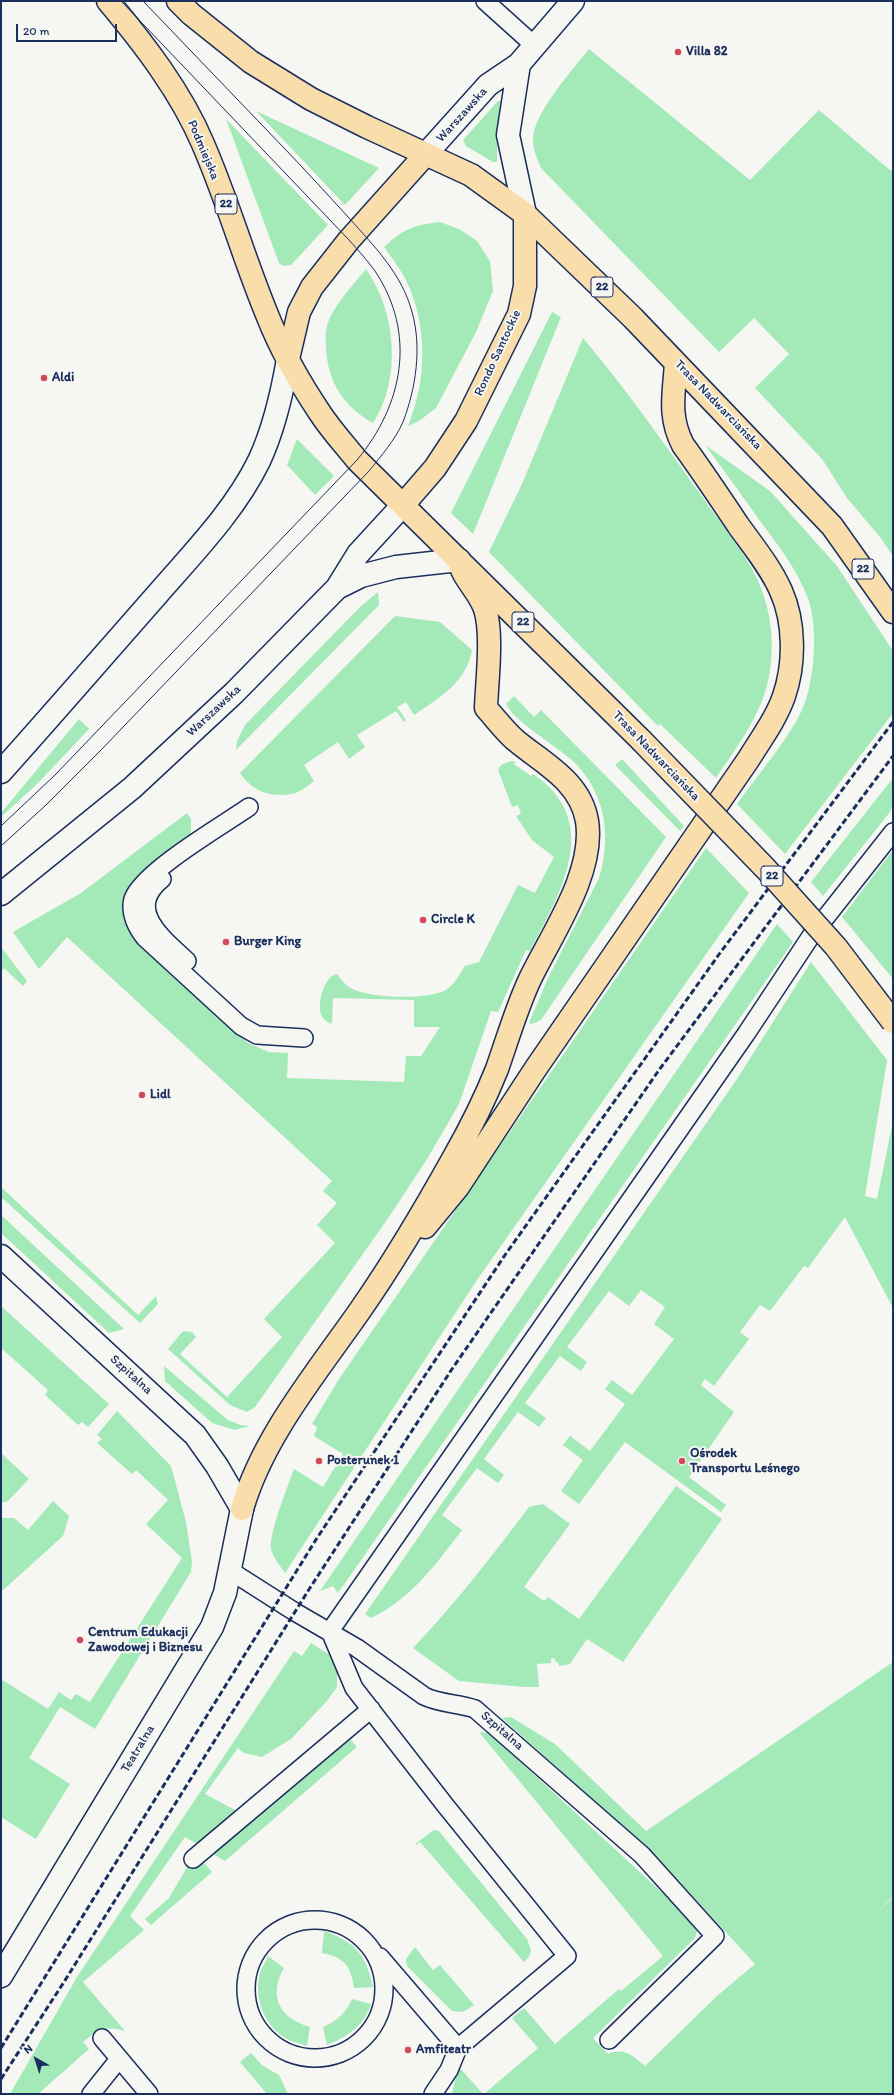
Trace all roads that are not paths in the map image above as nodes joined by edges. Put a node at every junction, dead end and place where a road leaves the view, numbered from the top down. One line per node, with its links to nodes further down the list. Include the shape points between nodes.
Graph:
1 (108, 1): 9 (main road, Podmiejska / 22, via 131,28 188,114 203,144 268,317)
2 (178, 1): 7 (main road, 22, via 252,62 304,95)
3 (485, 1): 5 (lane)
4 (573, 1): 5 (street, Warszawska)
5 (535, 46): 6 (street, Warszawska)
6 (519, 64): 7 (street, Warszawska, via 488,85); 8 (street, via 508,135)
7 (426, 154): 8 (main road, 22, via 472,175); 9 (main road, via 312,287 299,312)
8 (525, 214): 10 (main road, Trasa Nadwarciańska / 22); 11 (main road, Rondo Santockie, via 525,286 519,314 466,421 435,468)
9 (288, 359): 11 (main road, 22, via 320,414 357,460); 15 (street, via 270,434 244,490 212,532)
10 (676, 363): 14 (main road, Trasa Nadwarciańska / 22, via 832,526); 22 (main road, via 673,418 676,431 768,568 788,611 791,657 784,695 748,760 536,1068 458,1187)
11 (403, 505): 12 (main road, Trasa Nadwarciańska / 22); 13 (street, Warszawska, via 358,554)
12 (458, 560): 13 (street, via 396,567 361,576); 19 (main road, Trasa Nadwarciańska / 22, bridge, via 642,740 766,869 836,947); 22 (main road, via 482,600 488,620 486,708 513,738 562,775 572,788 581,802 587,820 588,841 585,863 578,883 530,979 484,1099 454,1157)
13 (337, 588): 18 (street, Warszawska, via 234,693 132,788)
14 (893, 612)
15 (1, 772)
16 (249, 807): 20 (lane, via 150,876 136,893 133,901 135,923 145,938 241,1026 257,1035)
17 (893, 832): 25 (lane, via 811,936 746,1034)
18 (1, 894)
19 (893, 1022)
20 (304, 1038)
21 (1, 1256): 23 (street, Szpitalna, via 195,1435)
22 (376, 1288): 23 (main road, via 272,1438 257,1466)
23 (242, 1509): 24 (street, Teatralna)
24 (229, 1570): 25 (lane, Szpitalna); 29 (street, Teatralna, via 225,1593 212,1627)
25 (330, 1631): 26 (lane, via 354,1688); 31 (lane, Szpitalna, via 424,1696 434,1701 464,1705 485,1716 642,1855 715,1936)
26 (371, 1709): 27 (lane); 32 (lane, via 567,1956)
27 (193, 1859)
28 (369, 1944): 28 (lane, via 352,1929 332,1921 310,1919 288,1925 269,1936 254,1955 246,1978 247,2002 255,2024 270,2042 291,2054 315,2059 338,2055 359,2043 374,2026 383,2006 385,1984 380,1962); 32 (lane)
29 (1, 1976)
30 (102, 2038): 33 (lane)
31 (609, 2040)
32 (458, 2048): 36 (lane, via 449,2070)
33 (119, 2059): 34 (lane); 35 (lane)
34 (91, 2094)
35 (149, 2094)
36 (433, 2094)

